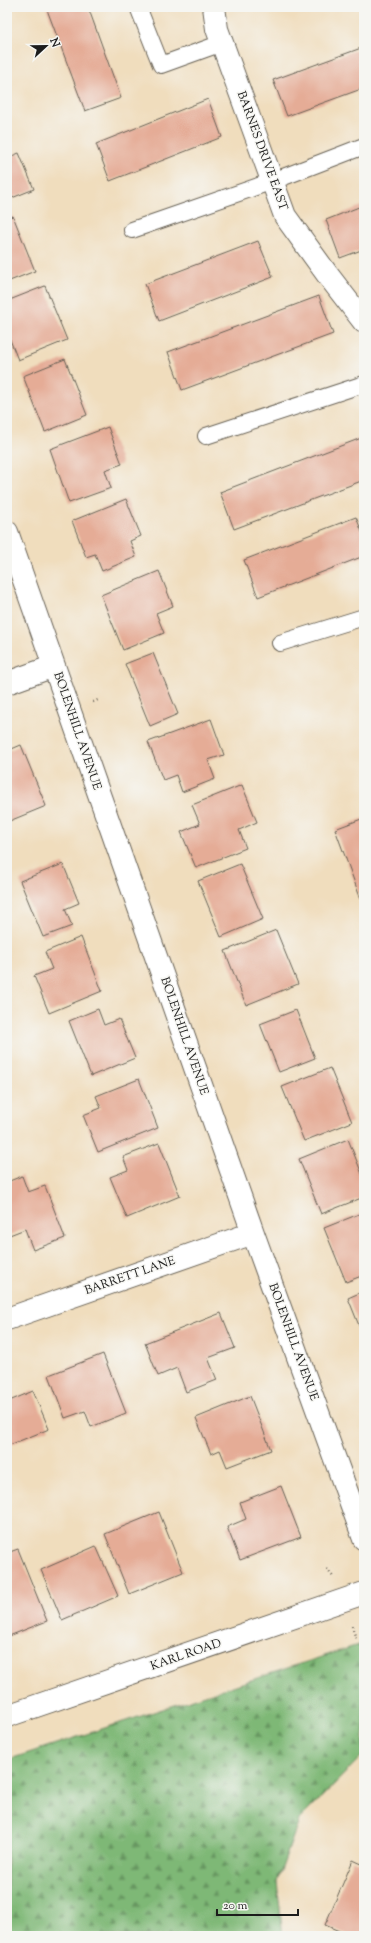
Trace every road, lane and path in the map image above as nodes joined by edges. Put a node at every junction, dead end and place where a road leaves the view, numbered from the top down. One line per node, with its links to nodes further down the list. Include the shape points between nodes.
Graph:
1 (138, 7): 3 (lane, via 160,65)
2 (214, 7): 3 (street, BARNES DRIVE EAST)
3 (222, 43): 5 (street, BARNES DRIVE EAST)
4 (364, 146): 5 (lane)
5 (273, 181): 6 (lane); 7 (street, BARNES DRIVE EAST, via 285,216)
6 (132, 230)
7 (364, 322)
8 (364, 384): 9 (lane)
9 (206, 436)
10 (7, 532): 13 (street, BOLENHILL AVENUE)
11 (364, 617): 12 (lane)
12 (280, 643)
13 (54, 666): 14 (street); 15 (street, BOLENHILL AVENUE)
14 (7, 683)
15 (253, 1233): 16 (street, BARRETT LANE); 17 (street, BOLENHILL AVENUE)
16 (7, 1319)
17 (364, 1539)
18 (327, 1569): 19 (path)
19 (336, 1579)
20 (364, 1593): 23 (street, KARL ROAD)
21 (352, 1626): 22 (path)
22 (356, 1639)
23 (7, 1716)

